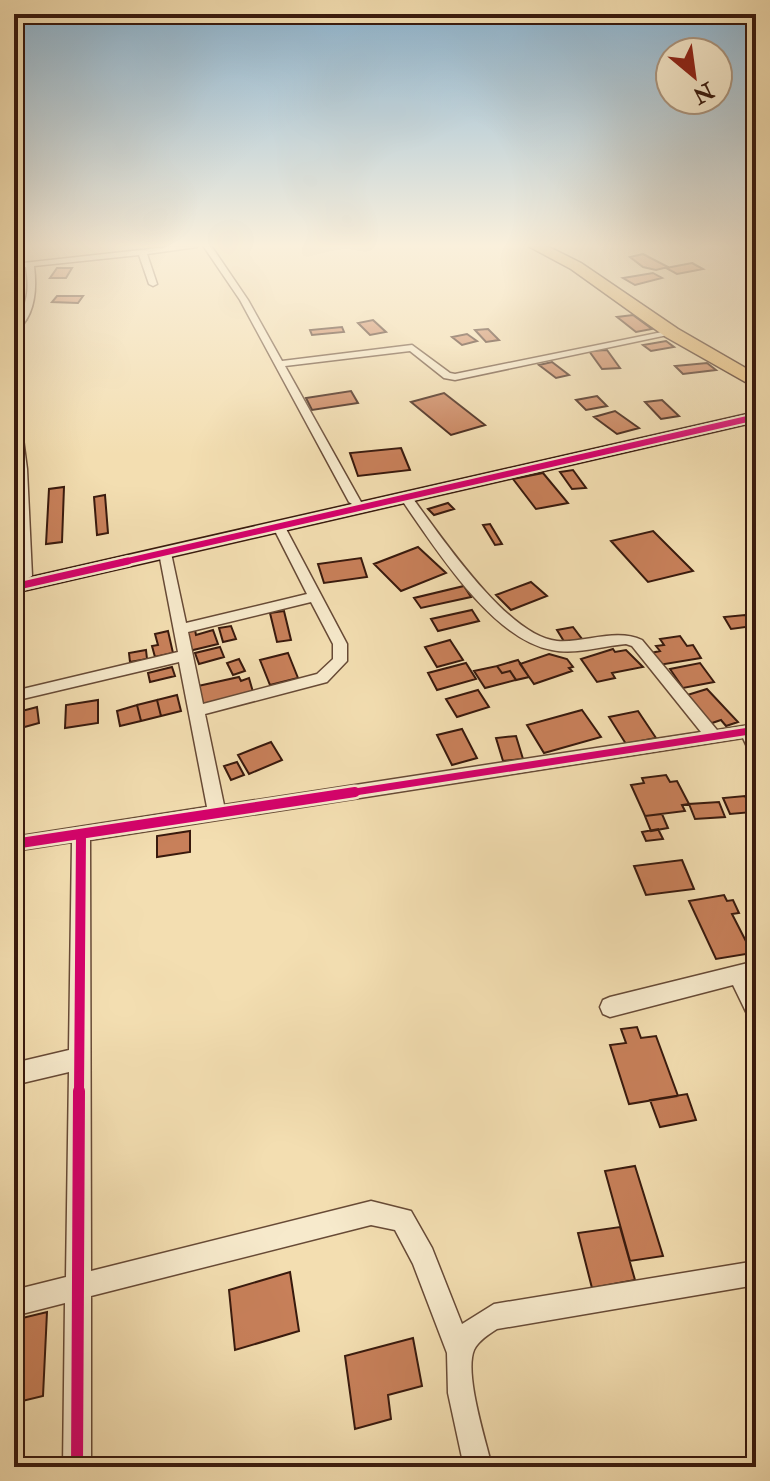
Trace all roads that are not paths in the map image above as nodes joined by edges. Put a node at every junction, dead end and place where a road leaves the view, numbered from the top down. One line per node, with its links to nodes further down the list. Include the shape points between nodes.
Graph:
1 (253, 316): 4 (street)
2 (648, 316): 3 (highway)
3 (672, 333): 4 (street, via 455,377 412,348); 5 (highway)
4 (279, 364): 10 (street)
5 (756, 382)
6 (14, 408): 13 (street, via 21,469)
7 (756, 410): 10 (street)
8 (756, 417): 9 (street)
9 (407, 499): 11 (street); 20 (street, via 475,588 507,619 552,646 628,639 637,643)
10 (355, 502): 13 (street)
11 (279, 527): 12 (street); 14 (street)
12 (165, 553): 13 (street); 15 (street)
13 (18, 580)
14 (315, 597): 15 (street); 18 (street, via 342,652 333,670 322,678)
15 (180, 629): 16 (street)
16 (186, 655): 17 (street); 18 (street)
17 (14, 696)
18 (197, 711): 22 (street)
19 (752, 731): 20 (street); 21 (street)
20 (715, 738): 22 (street)
21 (756, 749)
22 (217, 812): 23 (street)
23 (81, 834): 24 (street); 28 (street)
24 (14, 844)
25 (747, 972): 26 (street); 27 (street)
26 (610, 1007)
27 (756, 1011)
28 (81, 1058): 29 (street); 31 (street)
29 (14, 1074)
30 (756, 1273): 33 (street, via 494,1317 477,1326)
31 (79, 1289): 32 (street); 33 (street, via 371,1213 402,1220 423,1257); 34 (street)
32 (14, 1303)
33 (460, 1353): 35 (street)
34 (77, 1467)
35 (478, 1467)

